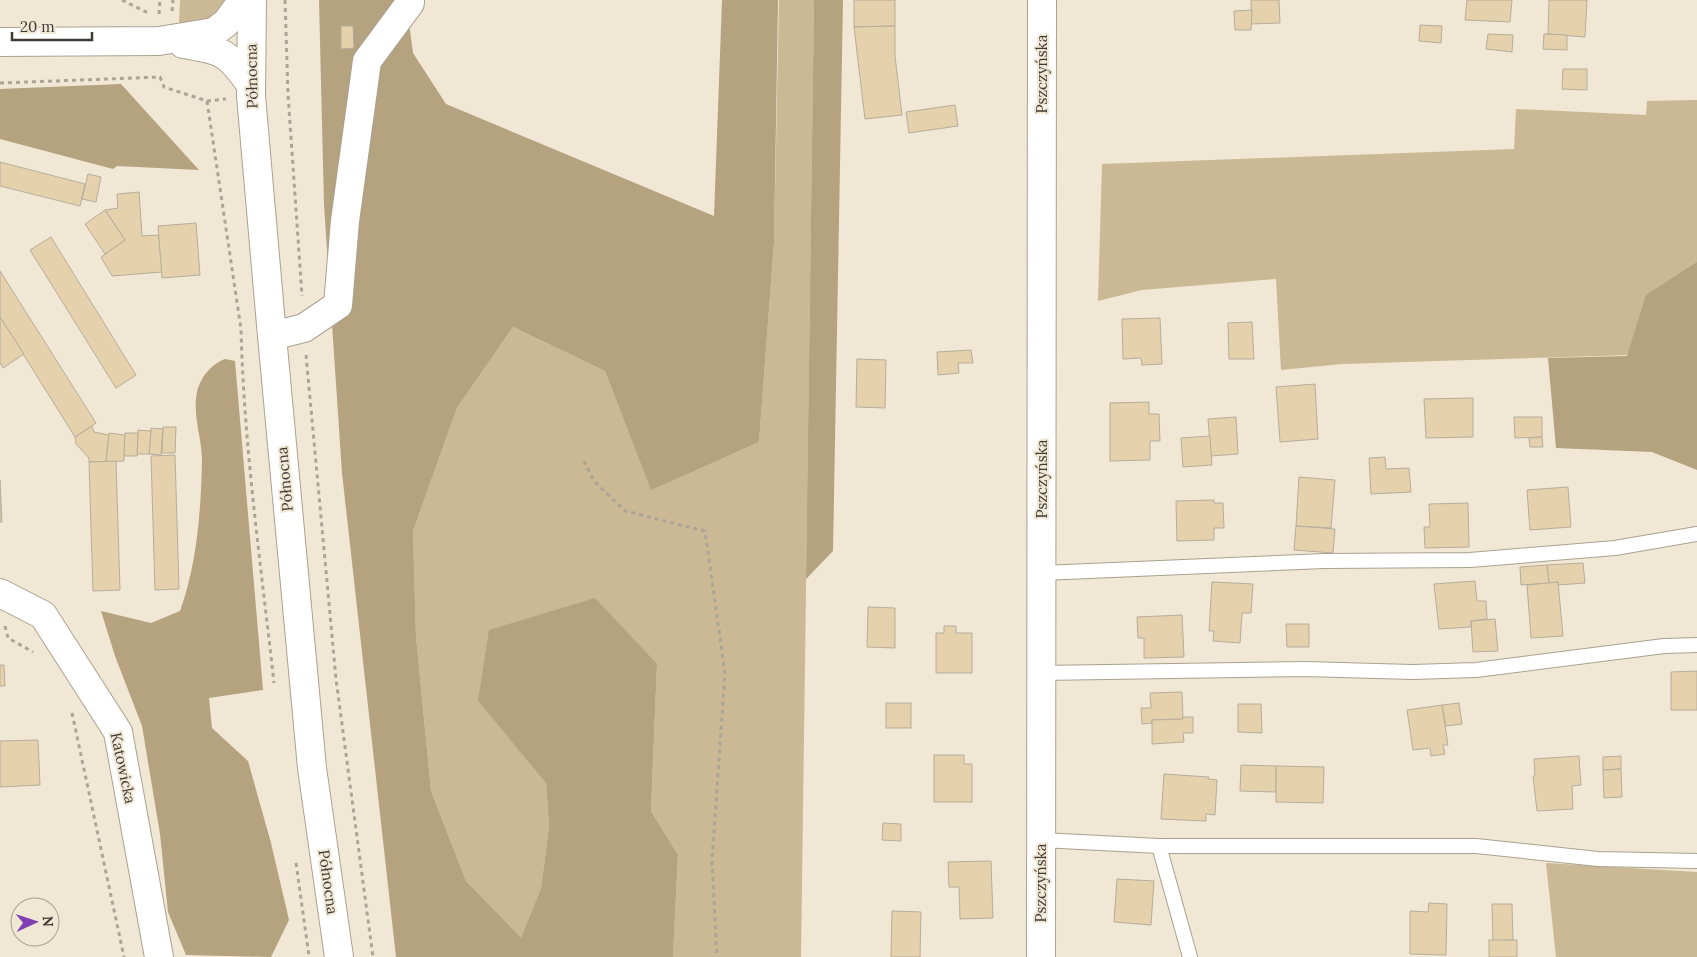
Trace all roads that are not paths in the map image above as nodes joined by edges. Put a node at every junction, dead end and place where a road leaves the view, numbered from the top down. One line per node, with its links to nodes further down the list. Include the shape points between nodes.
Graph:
1 (244, 0): 5 (street, via 226,23 214,32)
2 (252, 0): 7 (street, Północna)
3 (410, 0): 8 (street, via 367,61 345,221 338,304 304,328)
4 (1042, 0): 10 (street, Pszczyńska)
5 (159, 41): 6 (street); 7 (street, via 216,49 235,62)
6 (0, 42)
7 (251, 85): 8 (street, Północna)
8 (272, 336): 18 (street, Północna, via 312,768)
9 (1697, 534): 10 (lane, via 1615,548 1470,560 1324,561)
10 (1042, 573): 13 (street, Pszczyńska)
11 (0, 593): 17 (street, Katowicka, via 43,615 118,732)
12 (1697, 645): 13 (lane, via 1664,646 1476,670)
13 (1041, 673): 14 (street, Pszczyńska)
14 (1041, 840): 15 (lane); 19 (street, Pszczyńska)
15 (1159, 846): 16 (lane, via 1476,846 1598,859); 20 (lane)
16 (1697, 862)
17 (159, 957)
18 (338, 957)
19 (1041, 957)
20 (1190, 957)

